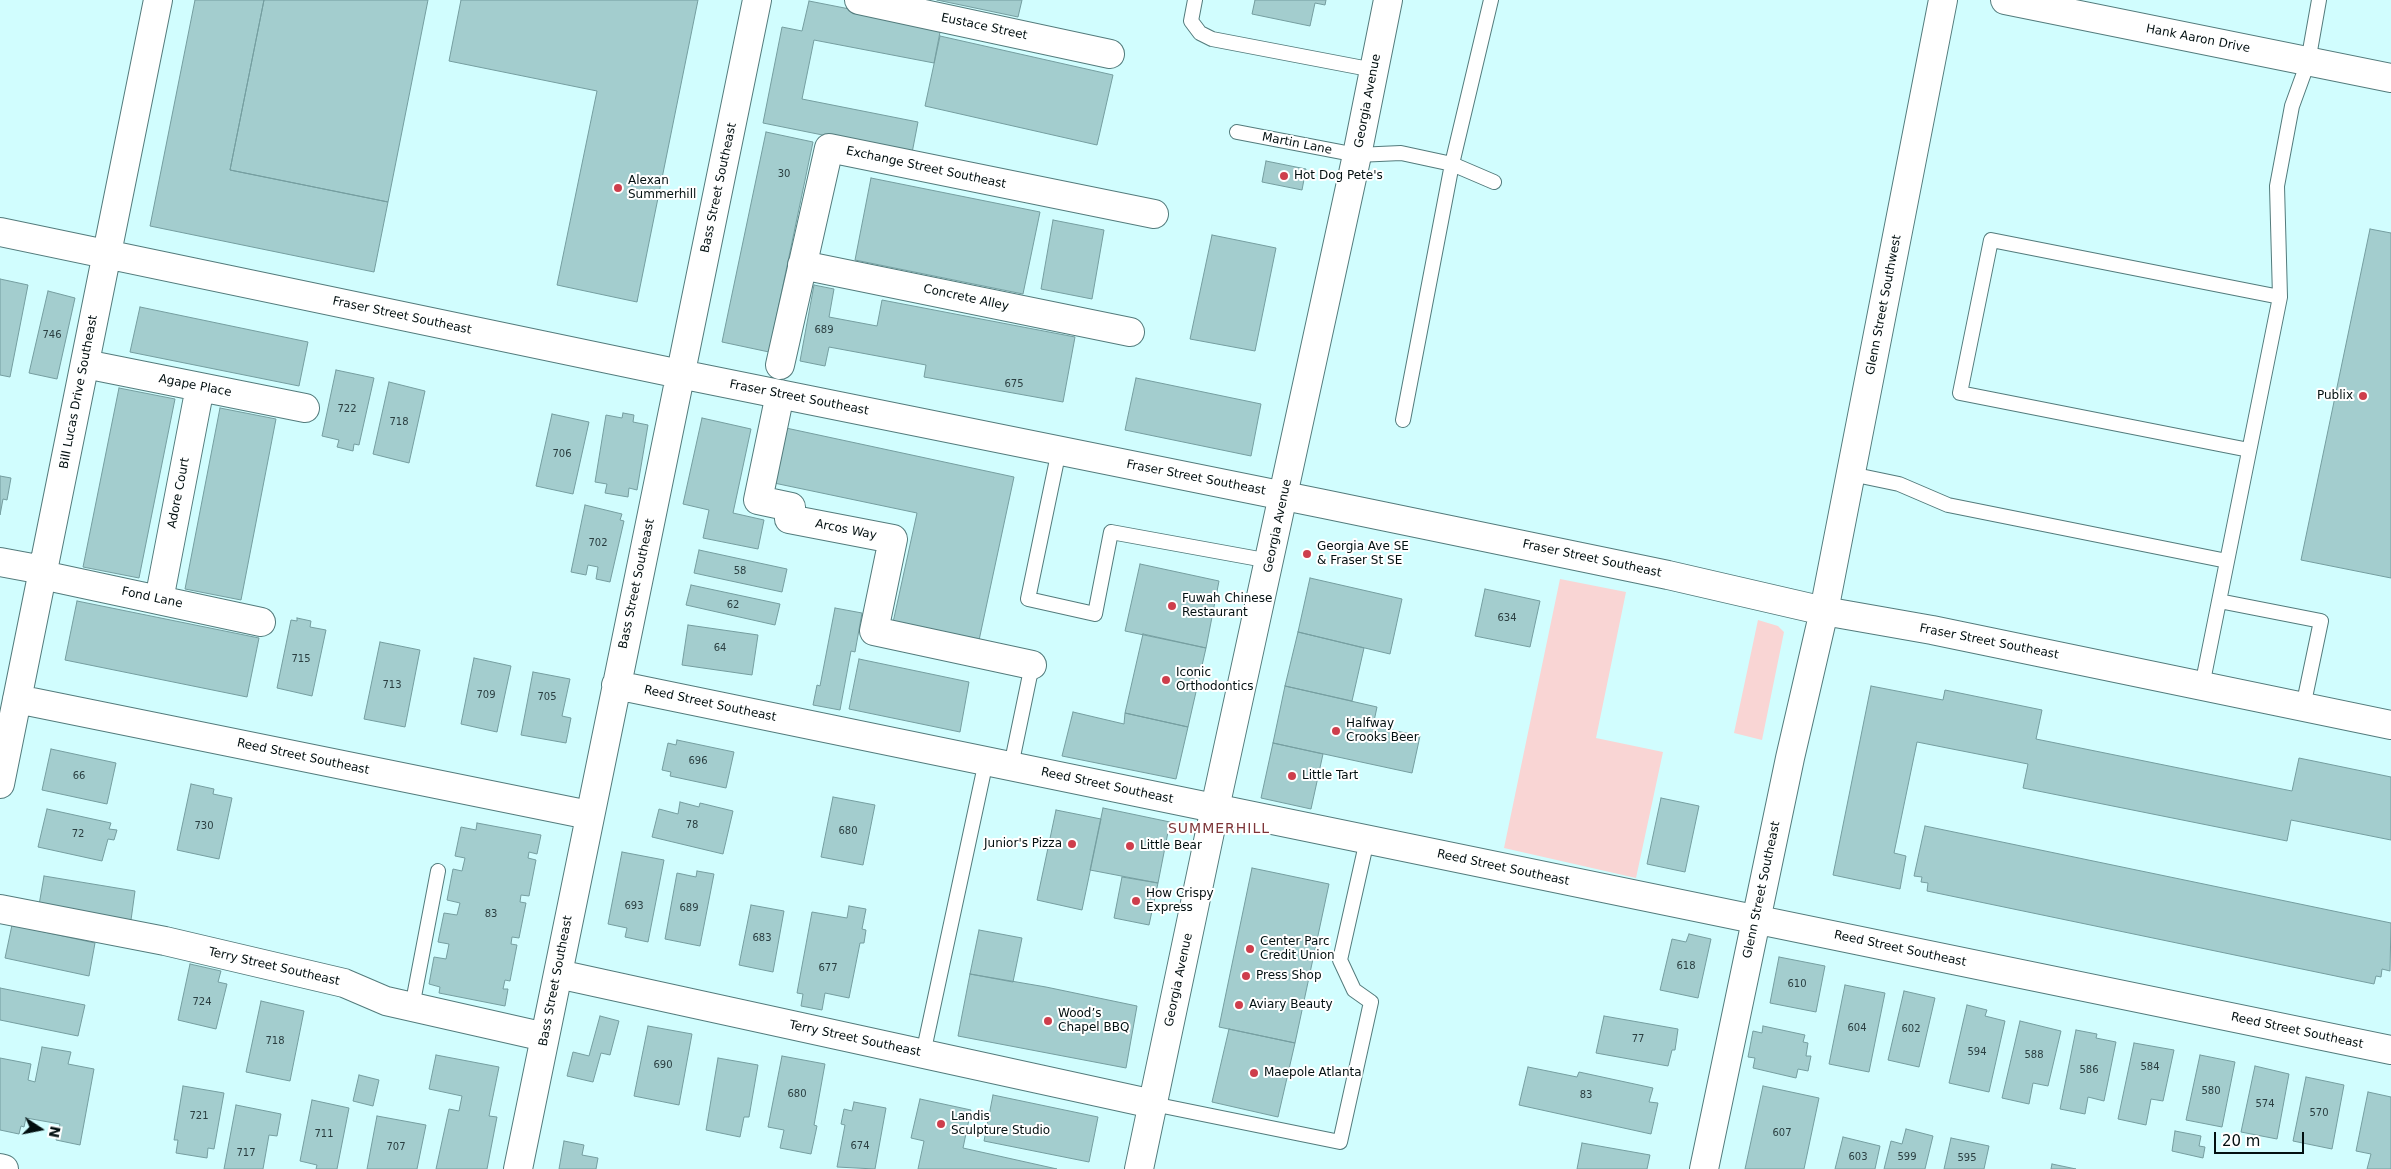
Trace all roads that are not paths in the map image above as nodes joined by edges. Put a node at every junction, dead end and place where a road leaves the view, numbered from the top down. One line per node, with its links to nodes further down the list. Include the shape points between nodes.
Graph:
1 (158, 0): 20 (street, Bill Lucas Drive Southeast)
2 (757, 0): 25 (street, Bass Street Southeast)
3 (1195, 0): 12 (lane, via 1191,21 1200,34 1212,39)
4 (1388, 0): 12 (street, Georgia Avenue)
5 (1491, 0): 16 (lane)
6 (1943, 0): 32 (street, Glenn Street Southwest)
7 (2005, 0): 11 (street, Hank Aaron Drive)
8 (2319, 0): 11 (lane)
9 (869, 1): 10 (street, Eustace Street)
10 (1110, 54)
11 (2308, 62): 13 (street, Hank Aaron Drive); 22 (lane, via 2292,106 2277,186)
12 (1374, 70): 15 (street, Georgia Avenue)
13 (2391, 78)
14 (1237, 132): 15 (lane, Martin Lane)
15 (1357, 156): 16 (lane, Martin Lane, via 1402,153); 33 (street, Georgia Avenue)
16 (1452, 164): 17 (lane, Martin Lane); 29 (lane)
17 (1494, 182)
18 (1154, 214): 21 (street, Exchange Street Southeast, via 828,148)
19 (0, 232): 20 (street, Fraser Street Southeast)
20 (107, 255): 24 (street, Bill Lucas Drive Southeast); 25 (street, Fraser Street Southeast)
21 (802, 265): 23 (street, Concrete Alley); 26 (street, Exchange Street Southeast)
22 (2280, 297): 31 (lane); 31 (lane, via 1991,240 1960,393)
23 (1130, 332)
24 (85, 364): 27 (street, Agape Place); 37 (street, Bill Lucas Drive Southeast)
25 (680, 374): 26 (street, Fraser Street Southeast); 43 (street, Bass Street Southeast)
26 (778, 382): 30 (street, Fraser Street Southeast); 42 (street, Arcos Way, via 758,500 791,507 789,519 893,539 874,631)
27 (200, 387): 28 (street, Agape Place); 38 (street, Adore Court)
28 (305, 408)
29 (1403, 420)
30 (1059, 450): 33 (street, Fraser Street Southeast); 34 (lane, via 1028,599 1095,614 1111,532)
31 (2249, 450): 36 (lane)
32 (1851, 474): 36 (lane, via 1899,484 1948,505); 40 (street, Glenn Street Southwest)
33 (1285, 496): 34 (street, Georgia Avenue); 40 (street, Fraser Street Southeast, via 1668,575)
34 (1270, 561): 50 (street, Georgia Avenue)
35 (0, 562): 37 (street)
36 (2227, 562): 39 (lane)
37 (43, 573): 38 (street, Fond Lane); 45 (street, Bill Lucas Drive Southeast)
38 (158, 600): 41 (street, Fond Lane)
39 (2219, 601): 44 (lane); 46 (lane, via 2322,621)
40 (1824, 611): 44 (street, Fraser Street Southeast); 55 (street, Glenn Street Southeast)
41 (261, 622)
42 (1032, 665): 48 (lane)
43 (616, 685): 48 (street, Reed Street Southeast); 51 (street, Bass Street Southeast)
44 (2202, 686): 46 (street, Fraser Street Southeast)
45 (17, 699): 49 (street, Bill Lucas Drive Southeast); 51 (street, Reed Street Southeast)
46 (2303, 707): 47 (street, Fraser Street Southeast)
47 (2391, 725)
48 (999, 764): 50 (street, Reed Street Southeast); 60 (lane)
49 (0, 784)
50 (1215, 808): 52 (street, Reed Street Southeast); 61 (street, Georgia Avenue)
51 (590, 816): 56 (street, Bass Street Southeast)
52 (1367, 840): 55 (street, Reed Street Southeast); 61 (lane, via 1340,960 1354,990 1371,1002 1340,1142)
53 (438, 872): 57 (lane)
54 (0, 909): 57 (street, Terry Street Southeast, via 203,950 344,983 386,1001)
55 (1756, 919): 59 (street, Reed Street Southeast); 66 (street, Glenn Street Southeast)
56 (558, 974): 58 (street, Bass Street Southeast); 60 (street, Terry Street Southeast)
57 (412, 1007): 58 (street, Terry Street Southeast)
58 (545, 1037): 64 (street, Bass Street Southeast)
59 (2391, 1050)
60 (924, 1054): 61 (street, Terry Street Southeast)
61 (1153, 1104): 65 (street, Georgia Avenue)
62 (0, 1168): 63 (street)
63 (4, 1169)
64 (518, 1169)
65 (1139, 1169)
66 (1704, 1169)

